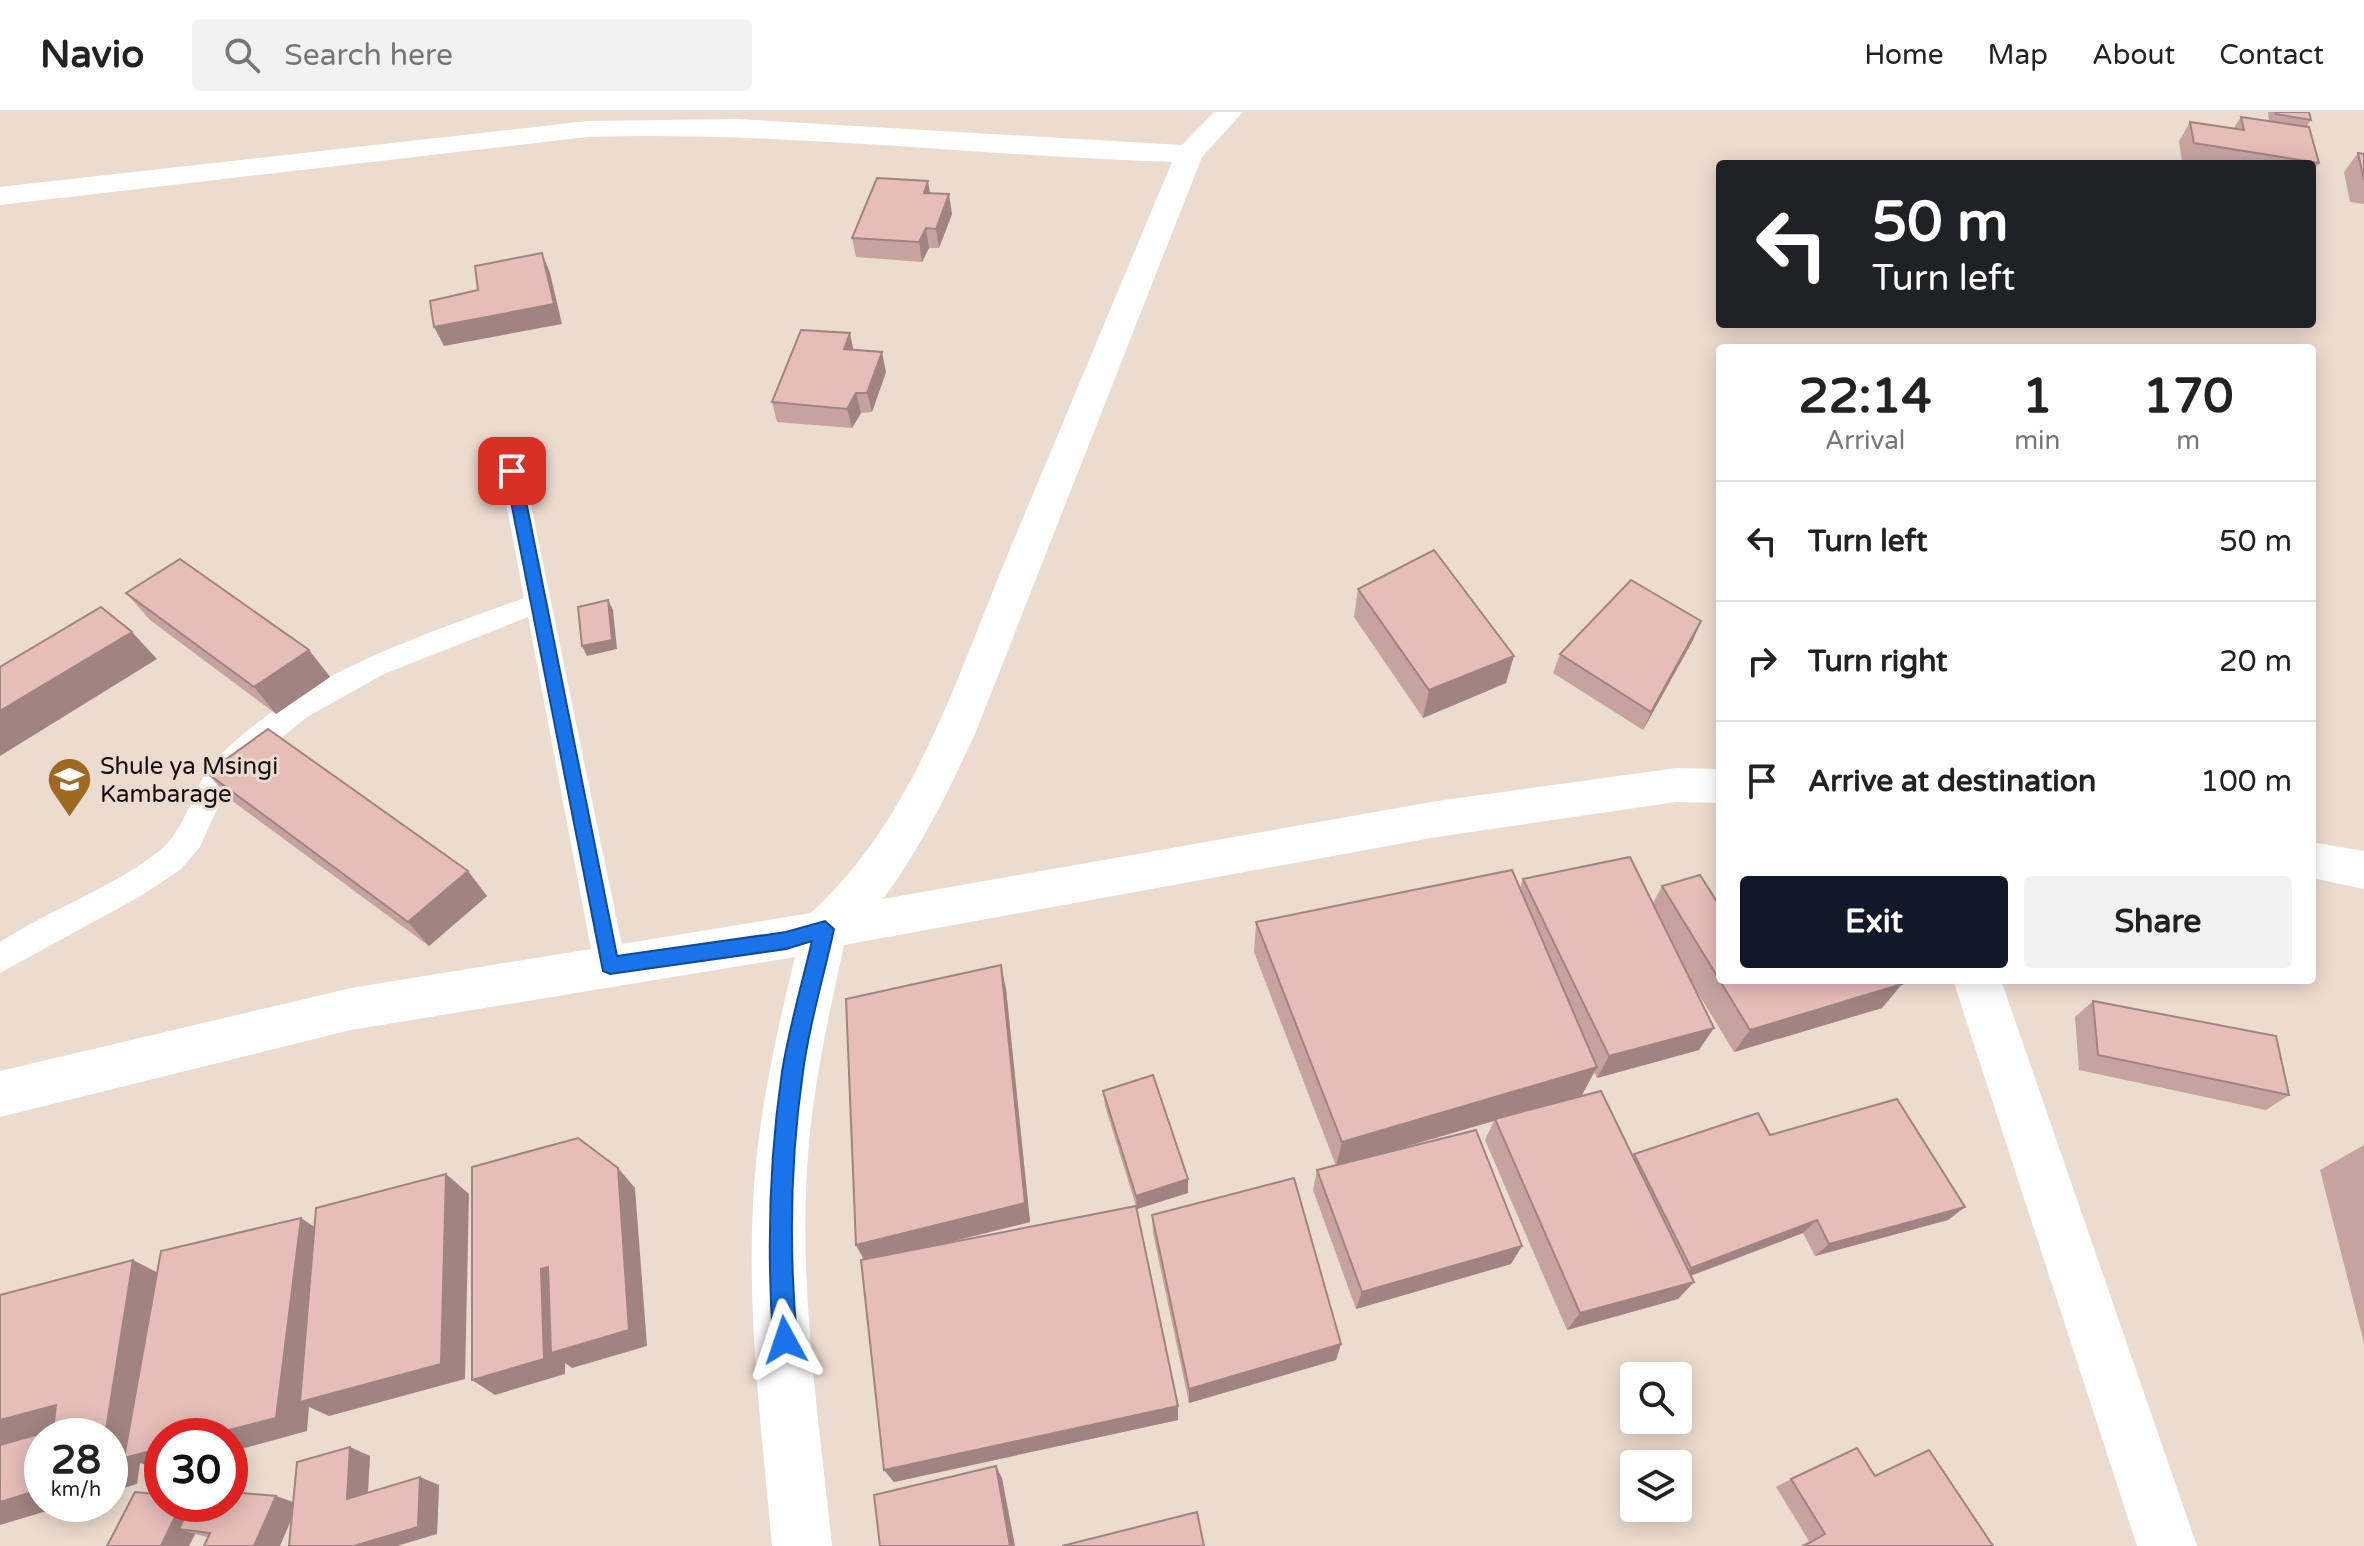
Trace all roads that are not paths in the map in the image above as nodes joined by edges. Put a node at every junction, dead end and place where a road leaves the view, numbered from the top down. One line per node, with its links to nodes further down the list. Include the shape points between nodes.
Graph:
1 (1229, 112): 3 (street)
2 (617, 120): 3 (street, via 1100,153); 4 (street)
3 (1189, 154): 10 (street, via 948,747 890,855 855,901)
4 (0, 196)
5 (512, 471): 6 (lane)
6 (539, 603): 11 (lane, via 428,643 292,712 216,778 198,827 169,861); 12 (lane)
7 (1716, 786): 10 (street, via 1676,785 1437,819)
8 (2316, 861): 9 (street)
9 (2364, 870)
10 (825, 929): 12 (street, via 786,940); 15 (street, via 793,1069 782,1158 780,1282)
11 (0, 959)
12 (610, 965): 14 (street, via 351,1009)
13 (1978, 984): 16 (street)
14 (0, 1094)
15 (802, 1546)
16 (2167, 1546)

